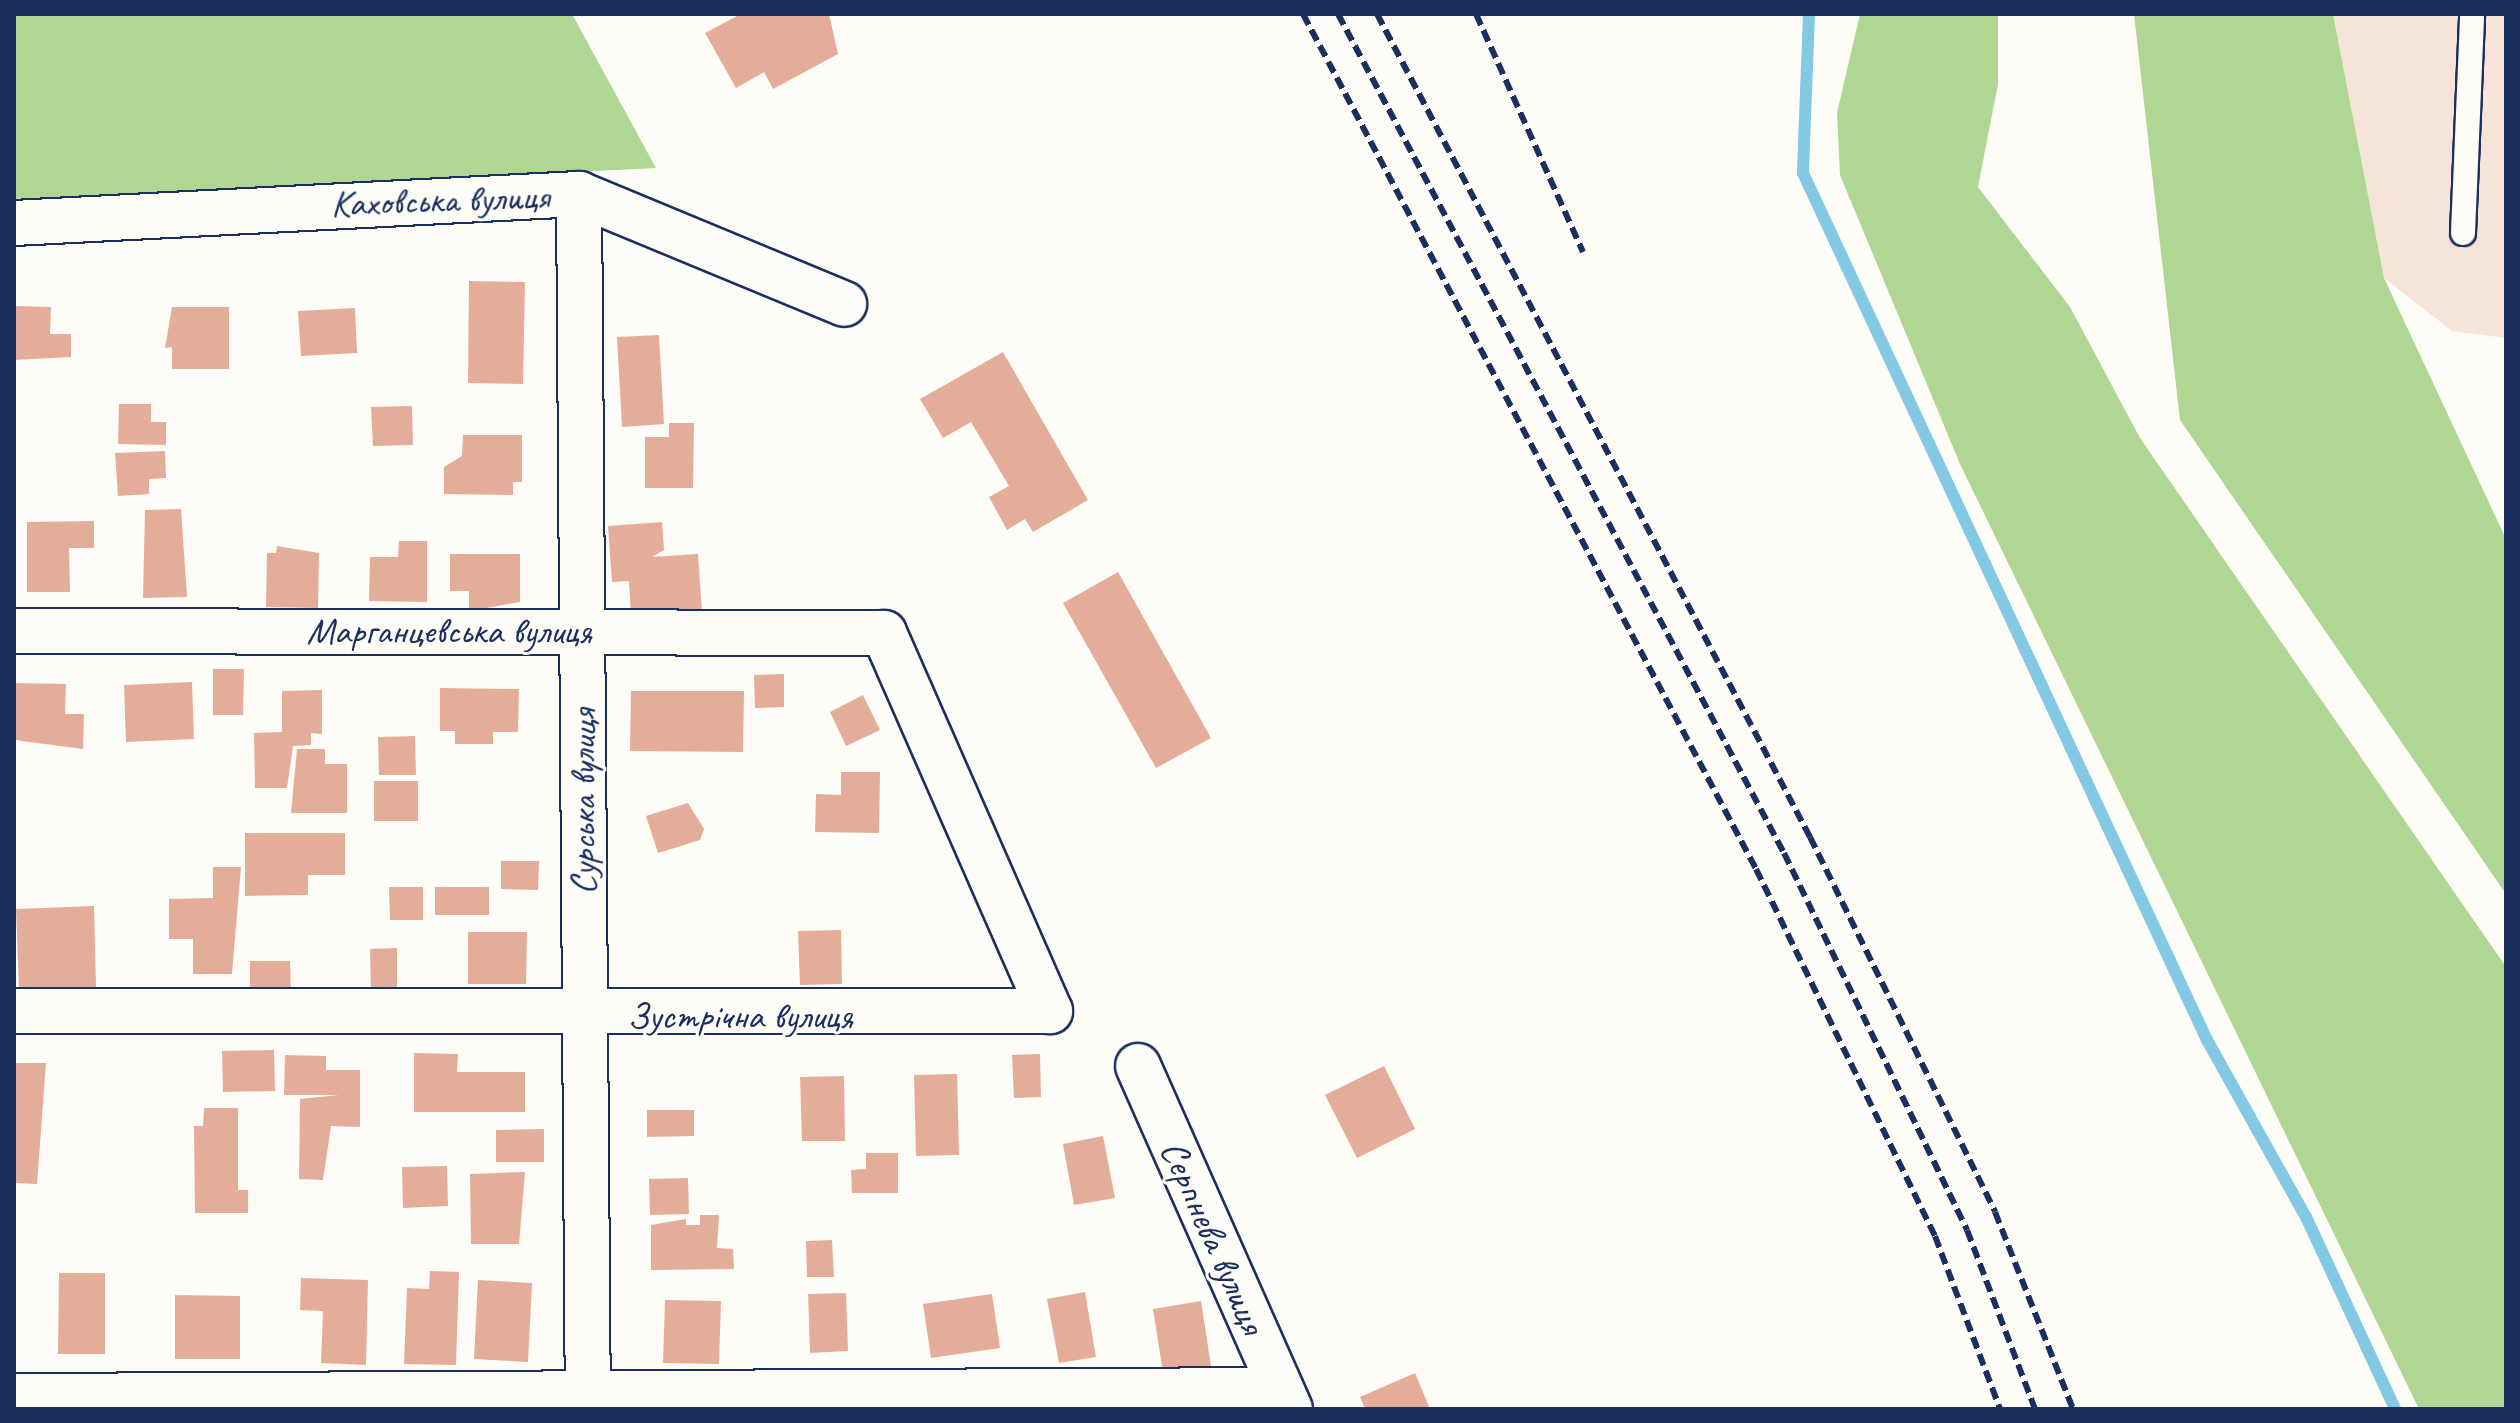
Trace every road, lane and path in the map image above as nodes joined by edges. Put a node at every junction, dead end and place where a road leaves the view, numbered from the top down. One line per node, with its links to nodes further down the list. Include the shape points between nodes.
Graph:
1 (2472, 14): 4 (lane)
2 (579, 194): 3 (street, Каховська вулиця); 5 (street, Каховська вулиця); 7 (street, Сурська вулиця)
3 (14, 223)
4 (2463, 233)
5 (844, 304)
6 (14, 631): 7 (street, Марганцевська вулиця)
7 (583, 631): 8 (street, Марганцевська вулиця); 10 (street, Сурська вулиця)
8 (884, 633): 10 (street, Зустрічна вулиця, via 1050,1014)
9 (14, 1011): 10 (street, Зустрічна вулиця)
10 (584, 1016): 13 (street, Сурська вулиця)
11 (1138, 1066): 14 (street, Серпнева вулиця)
12 (14, 1396): 13 (street)
13 (588, 1398): 14 (street)
14 (1285, 1400)

